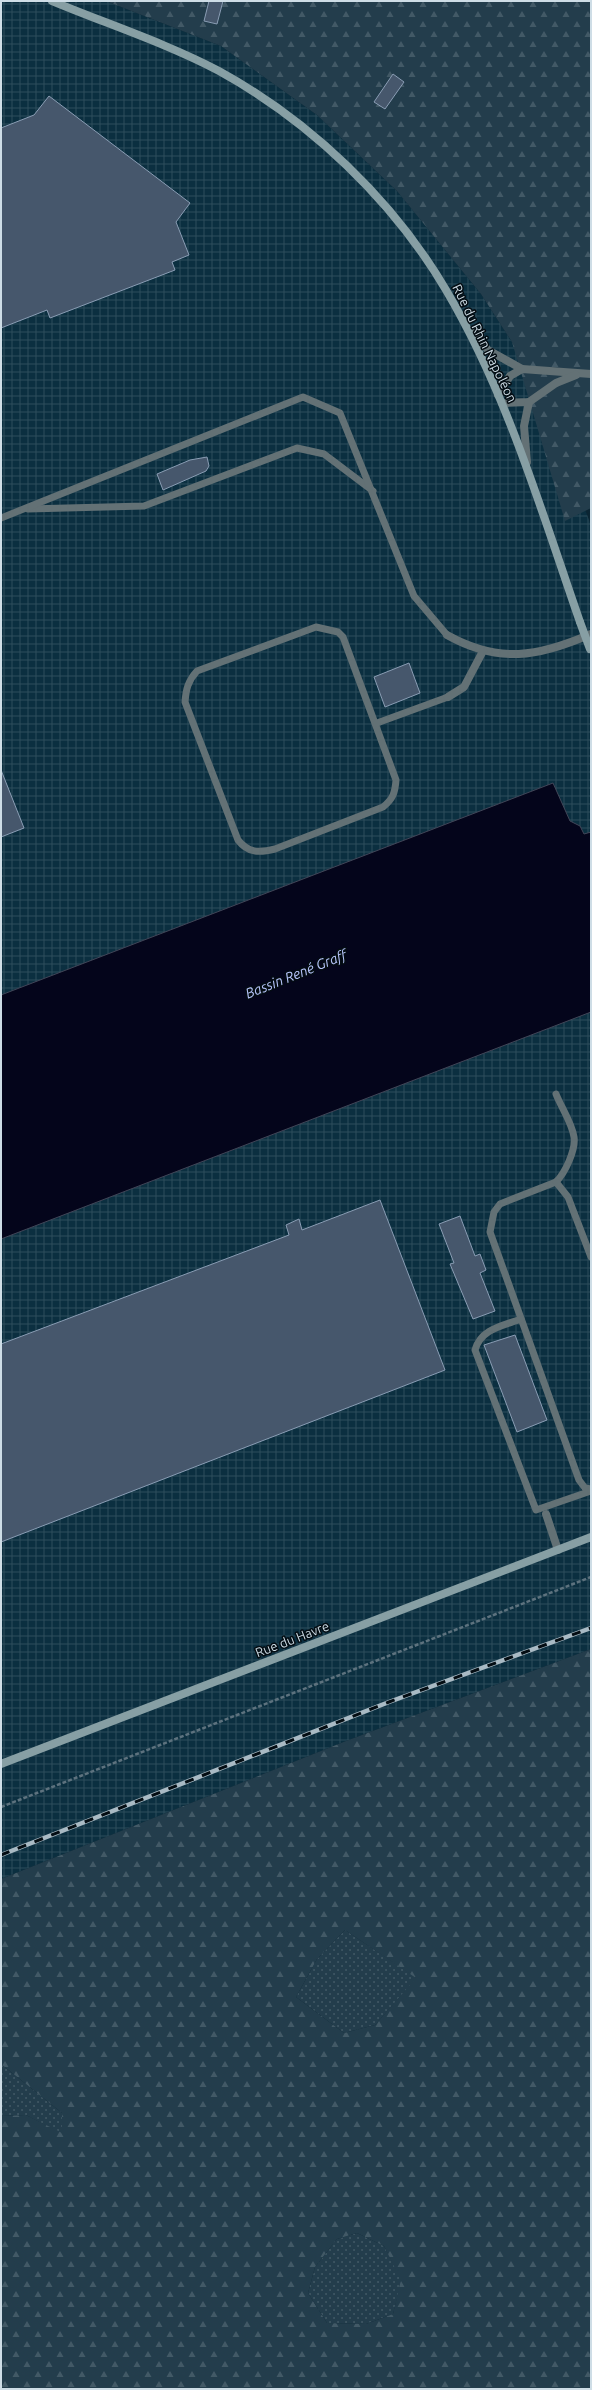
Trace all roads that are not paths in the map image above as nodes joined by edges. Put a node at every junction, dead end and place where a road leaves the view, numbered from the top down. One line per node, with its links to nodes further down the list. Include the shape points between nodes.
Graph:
1 (52, 1): 2 (main road, Rue du Rhin Napoléon, via 187,56 219,72 250,90 308,132 356,176 392,215 420,250)
2 (462, 318): 3 (street, via 488,350); 6 (main road, Rue du Rhin Napoléon)
3 (522, 369): 4 (street); 6 (street, via 510,376)
4 (578, 374): 5 (street); 7 (street, via 556,383)
5 (591, 374)
6 (498, 395): 8 (main road, Rue du Rhin Napoléon)
7 (530, 402): 8 (street); 9 (street, via 524,426)
8 (502, 403): 9 (main road, Rue du Rhin Napoléon)
9 (528, 471): 15 (main road, Rue du Rhin Napoléon, bridge)
10 (373, 491): 11 (lane, via 324,454 298,448 144,506); 11 (lane, via 340,413 303,397); 14 (lane, via 414,596)
11 (22, 510): 12 (lane)
12 (1, 518)
13 (591, 634): 16 (street, via 538,652 504,655)
14 (447, 635): 16 (street, via 466,646)
15 (590, 650)
16 (483, 651): 17 (street, via 464,687)
17 (448, 697): 18 (lane)
18 (377, 723): 18 (lane, via 343,637 328,628 308,629 197,672 190,679 186,689 185,702 238,840 250,851 274,849 383,807 391,800 396,780)
19 (556, 1094): 20 (lane, via 574,1138 569,1163)
20 (556, 1182): 21 (lane, via 568,1197); 22 (lane, via 500,1204 490,1223 490,1232)
21 (591, 1257)
22 (521, 1319): 23 (lane, via 579,1480 585,1488); 24 (lane, via 483,1334 475,1350 536,1510)
23 (591, 1490): 24 (lane)
24 (544, 1511): 26 (street)
25 (591, 1537): 26 (main road, Rue du Havre)
26 (558, 1550): 27 (main road, Rue du Havre)
27 (1, 1764)

